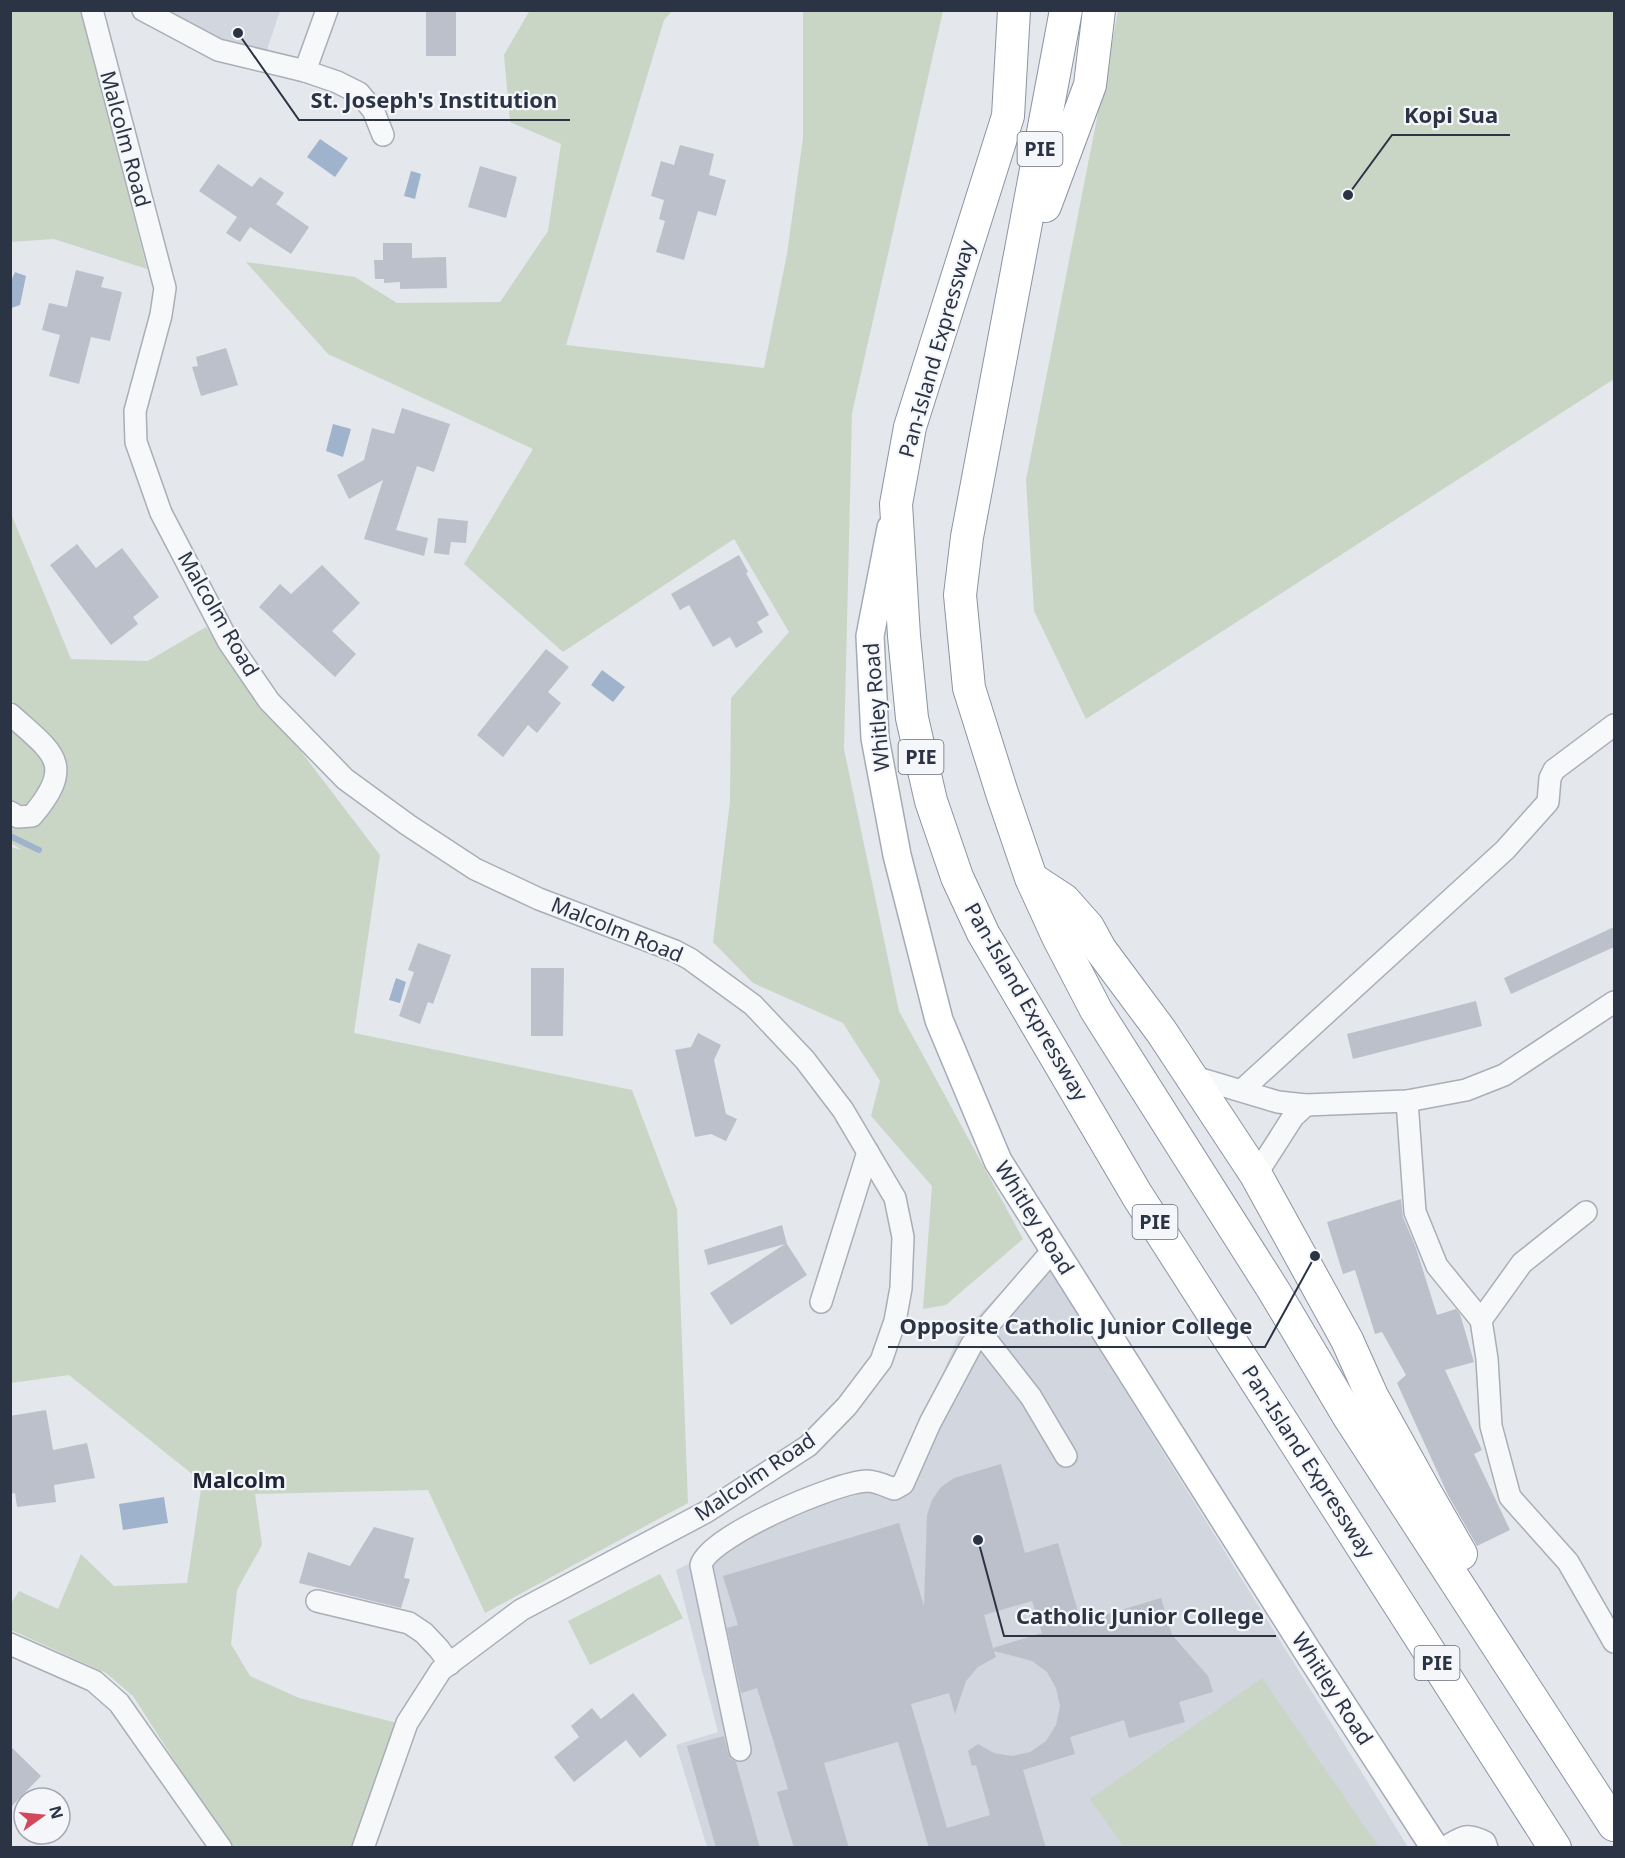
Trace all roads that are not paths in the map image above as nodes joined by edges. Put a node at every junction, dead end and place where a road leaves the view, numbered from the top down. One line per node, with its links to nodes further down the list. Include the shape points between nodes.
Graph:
1 (92, 10): 20 (street, Malcolm Road, via 165,288 135,411 136,442 161,513 228,641 269,701 337,771 408,825 475,869 675,951 753,1005 805,1060 843,1110)
2 (143, 10): 7 (street, via 218,50)
3 (1014, 10): 10 (highway, Pan-Island Expressway / PIE, via 1008,116 910,427)
4 (1066, 10): 9 (highway, PIE)
5 (1100, 10): 9 (highway, via 1090,85)
6 (327, 11): 7 (street)
7 (305, 71): 8 (street, via 359,93 373,110)
8 (383, 135)
9 (1014, 288): 14 (highway, PIE, via 967,537 960,595 969,688)
10 (896, 504): 23 (main road, Whitley Road, via 870,636 874,738 897,855 939,1020 998,1161); 40 (highway, Pan-Island Expressway / PIE, via 912,718 931,801 957,877 983,933 1137,1195)
11 (10, 714): 13 (street, via 45,745 57,763 53,786 32,816 18,817)
12 (1614, 725): 17 (street, via 1554,770 1548,802 1505,850)
13 (10, 812)
14 (1031, 878): 16 (highway, via 1064,900 1083,922); 32 (highway, PIE, via 1082,986 1112,1036 1349,1417)
15 (1614, 1002): 18 (street, via 1504,1075 1466,1090)
16 (1191, 1076): 17 (street); 21 (highway)
17 (1242, 1089): 19 (street, via 1278,1102)
18 (1407, 1101): 19 (street); 25 (street, via 1415,1212 1437,1266)
19 (1306, 1105): 21 (street, via 1293,1117)
20 (868, 1152): 24 (street); 31 (street, Malcolm Road, via 895,1198 903,1238 901,1288 881,1361 847,1406 808,1446 706,1512 521,1611)
21 (1256, 1175): 32 (highway, via 1347,1340 1372,1396 1420,1484 1501,1620)
22 (1586, 1212): 25 (street, via 1522,1263)
23 (1053, 1250): 26 (street); 37 (main road, Whitley Road)
24 (822, 1302)
25 (1481, 1320): 29 (street, via 1491,1426 1510,1497 1568,1562)
26 (981, 1333): 27 (street, via 1031,1397); 33 (street, via 930,1423 903,1484 894,1489 865,1481 832,1489 758,1520 703,1558 701,1565)
27 (1066, 1456)
28 (317, 1601): 31 (street, via 409,1623 424,1633)
29 (1614, 1642)
30 (10, 1644): 35 (street, via 94,1681 119,1703)
31 (450, 1664): 36 (street, Malcolm Road, via 441,1670 407,1723)
32 (1546, 1718): 34 (highway, PIE)
33 (740, 1750)
34 (1614, 1825)
35 (221, 1848)
36 (363, 1848)
37 (1435, 1848)
38 (1444, 1848): 39 (street, via 1461,1837 1473,1836 1485,1842)
39 (1487, 1848)
40 (1555, 1848)

